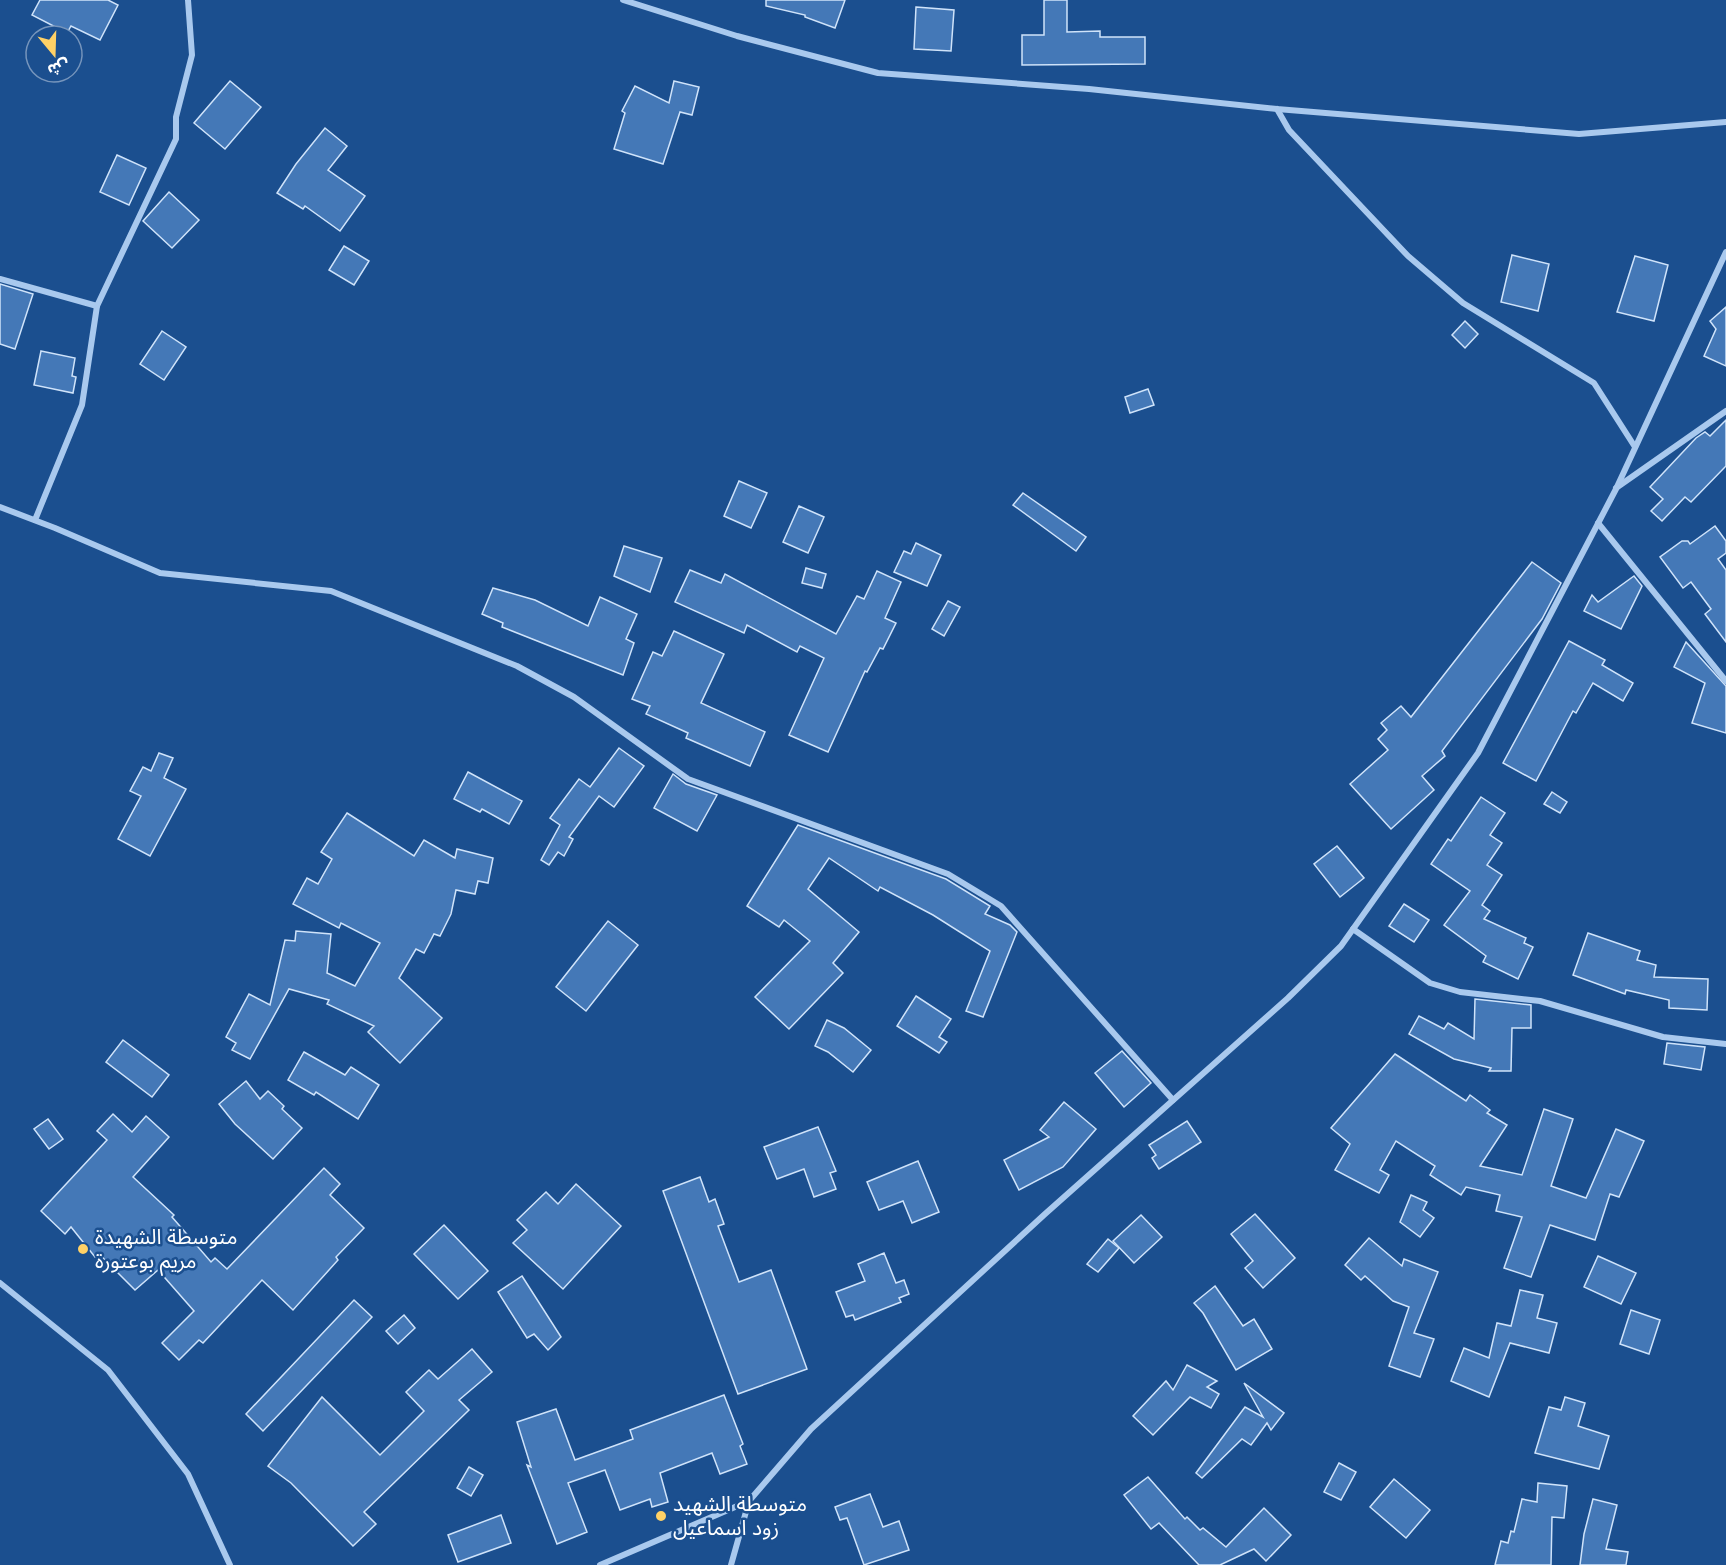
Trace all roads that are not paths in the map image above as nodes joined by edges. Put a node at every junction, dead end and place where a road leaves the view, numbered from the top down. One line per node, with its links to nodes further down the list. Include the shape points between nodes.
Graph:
1 (188, 0): 7 (street, via 192,55 176,117 176,139)
2 (623, 0): 3 (street, via 737,36 878,73 1089,89)
3 (1277, 109): 4 (street, via 1578,134); 9 (street, via 1289,130 1417,264 1463,303 1594,382)
4 (1726, 122)
5 (1726, 252): 9 (street)
6 (0, 279): 7 (street)
7 (97, 306): 12 (street, via 82,405)
8 (1726, 411): 10 (street)
9 (1635, 447): 10 (street)
10 (1616, 489): 13 (street)
11 (0, 507): 12 (street)
12 (35, 520): 17 (street, via 160,573 331,591 517,666 574,697 688,779 948,874 1001,906)
13 (1598, 523): 14 (street); 15 (street, via 1478,753)
14 (1726, 681)
15 (1353, 929): 16 (street, via 1430,983 1460,992 1540,1001 1663,1037); 17 (street, via 1288,998)
16 (1726, 1044)
17 (1173, 1100): 19 (street, via 811,1429)
18 (0, 1283): 20 (street, via 108,1370 188,1474)
19 (749, 1501): 21 (street); 22 (street)
20 (230, 1565)
21 (600, 1565)
22 (731, 1565)

